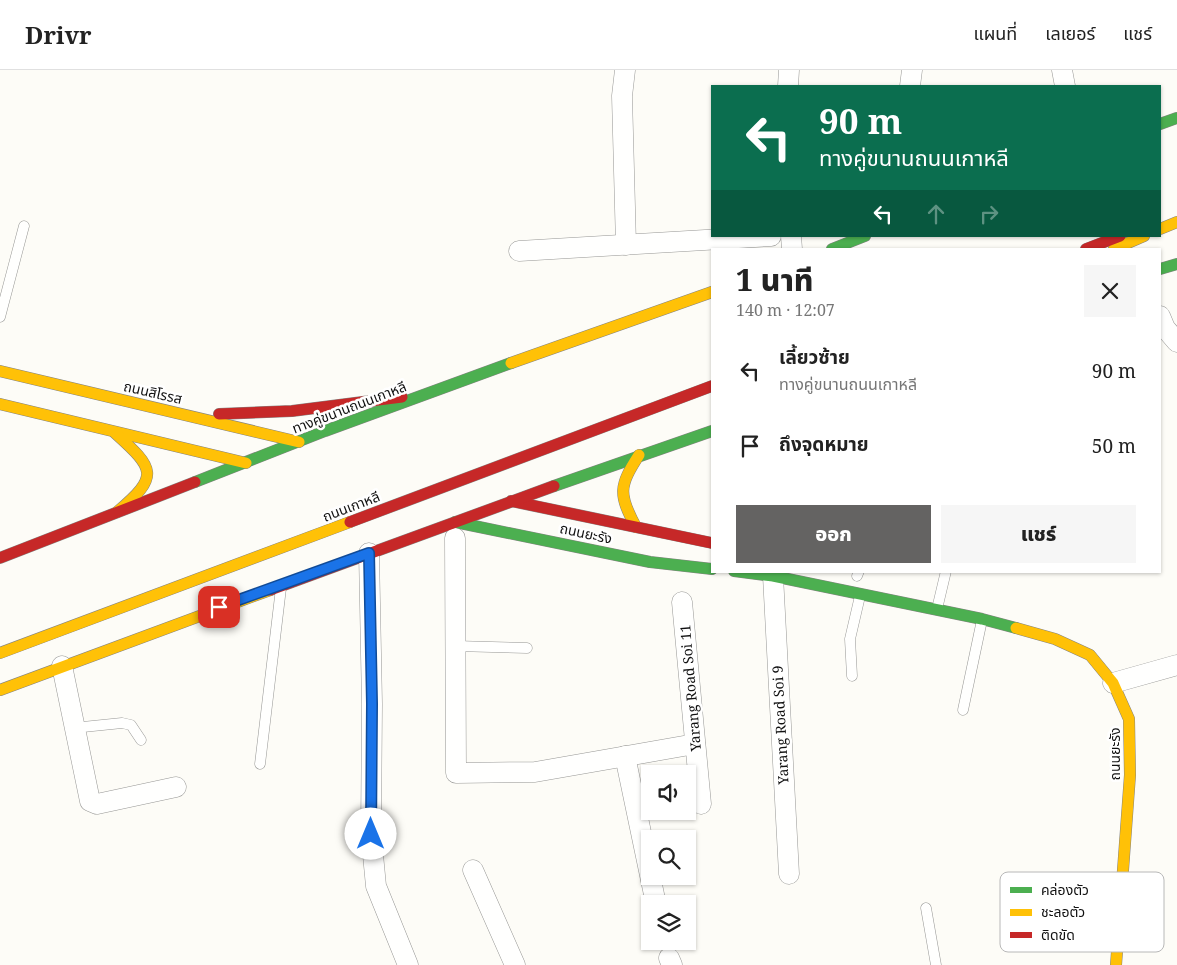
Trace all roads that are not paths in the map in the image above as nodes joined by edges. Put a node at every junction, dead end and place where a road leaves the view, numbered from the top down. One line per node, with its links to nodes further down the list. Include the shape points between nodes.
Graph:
1 (625, 70): 19 (street, via 622,96)
2 (789, 70): 5 (street)
3 (912, 70): 6 (street)
4 (1062, 70): 7 (street)
5 (788, 85)
6 (910, 85)
7 (1065, 85)
8 (1177, 118): 9 (main road)
9 (1161, 124)
10 (1177, 215): 11 (main road)
11 (1161, 222)
12 (1177, 222): 14 (main road)
13 (24, 226): 27 (lane)
14 (1161, 229)
15 (755, 237): 19 (street)
16 (862, 237): 20 (main road)
17 (1117, 237): 21 (main road)
18 (1142, 237): 22 (main road)
19 (626, 245): 23 (street)
20 (835, 248)
21 (1089, 248)
22 (1116, 248)
23 (519, 251)
24 (1177, 264): 25 (main road)
25 (1161, 269)
26 (711, 292): 32 (main road, ทางคู่ขนานถนนเกาหลี)
27 (0, 317)
28 (1161, 318): 29 (street)
29 (1177, 342)
30 (0, 371): 34 (main road, ถนนสิโรรส)
31 (711, 386): 63 (main road, ถนนเกาหลี)
32 (425, 394): 34 (main road, via 292,411); 38 (main road, ทางคู่ขนานถนนเกาหลี)
33 (0, 404): 36 (main road)
34 (185, 415): 38 (main road, ถนนสิโรรส)
35 (711, 419): 39 (main road)
36 (113, 431): 40 (main road); 42 (main road, via 142,457 147,472 145,486)
37 (711, 431): 39 (main road)
38 (298, 442): 40 (main road, ทางคู่ขนานถนนเกาหลี)
39 (639, 456): 41 (main road); 43 (main road, via 623,479 621,500)
40 (246, 463): 42 (main road, ทางคู่ขนานถนนเกาหลี)
41 (511, 501): 43 (main road, ถนนยะรัง); 44 (main road)
42 (114, 515): 48 (main road, ทางคู่ขนานถนนเกาหลี)
43 (636, 528): 46 (main road, ถนนยะรัง)
44 (456, 536): 45 (main road, ถนนยะรัง); 45 (main road); 47 (main road); 47 (main road); 61 (street)
45 (552, 542): 49 (main road, ถนนยะรัง, via 650,562)
46 (711, 543)
47 (369, 553): 55 (main road); 82 (street, via 372,842 376,886)
48 (0, 558)
49 (711, 569)
50 (750, 573): 53 (main road, ถนนยะรัง)
51 (843, 573): 54 (main road)
52 (946, 573): 59 (lane)
53 (773, 576): 57 (main road, ถนนยะรัง); 79 (street, Yarang Road Soi 9)
54 (861, 576)
55 (281, 585): 65 (main road); 74 (lane)
56 (884, 587): 59 (main road, ถนนยะรัง)
57 (861, 593): 59 (main road, ถนนยะรัง); 66 (lane, via 850,639)
58 (682, 602): 72 (street, Yarang Road Soi 11)
59 (937, 610): 60 (main road, ถนนยะรัง)
60 (982, 619): 67 (main road, ถนนยะรัง, via 1055,639 1090,655); 69 (lane)
61 (455, 646): 62 (lane); 73 (street, via 456,773 535,772)
62 (528, 648)
63 (0, 653)
64 (1176, 663): 67 (street)
65 (62, 666): 68 (main road); 70 (street)
66 (852, 676)
67 (1113, 683): 78 (main road, ถนนยะรัง, via 1129,719 1130,775)
68 (0, 690)
69 (963, 710)
70 (74, 728): 71 (lane, via 122,723 131,725); 75 (street, via 90,801 97,804)
71 (141, 740)
72 (695, 744): 73 (street); 76 (street, Yarang Road Soi 11)
73 (626, 756): 80 (street)
74 (260, 764)
75 (176, 787)
76 (701, 804)
77 (472, 870): 83 (street)
78 (1121, 872)
79 (789, 874)
80 (654, 895)
81 (926, 908): 84 (lane)
82 (408, 965)
83 (515, 965)
84 (936, 965)

